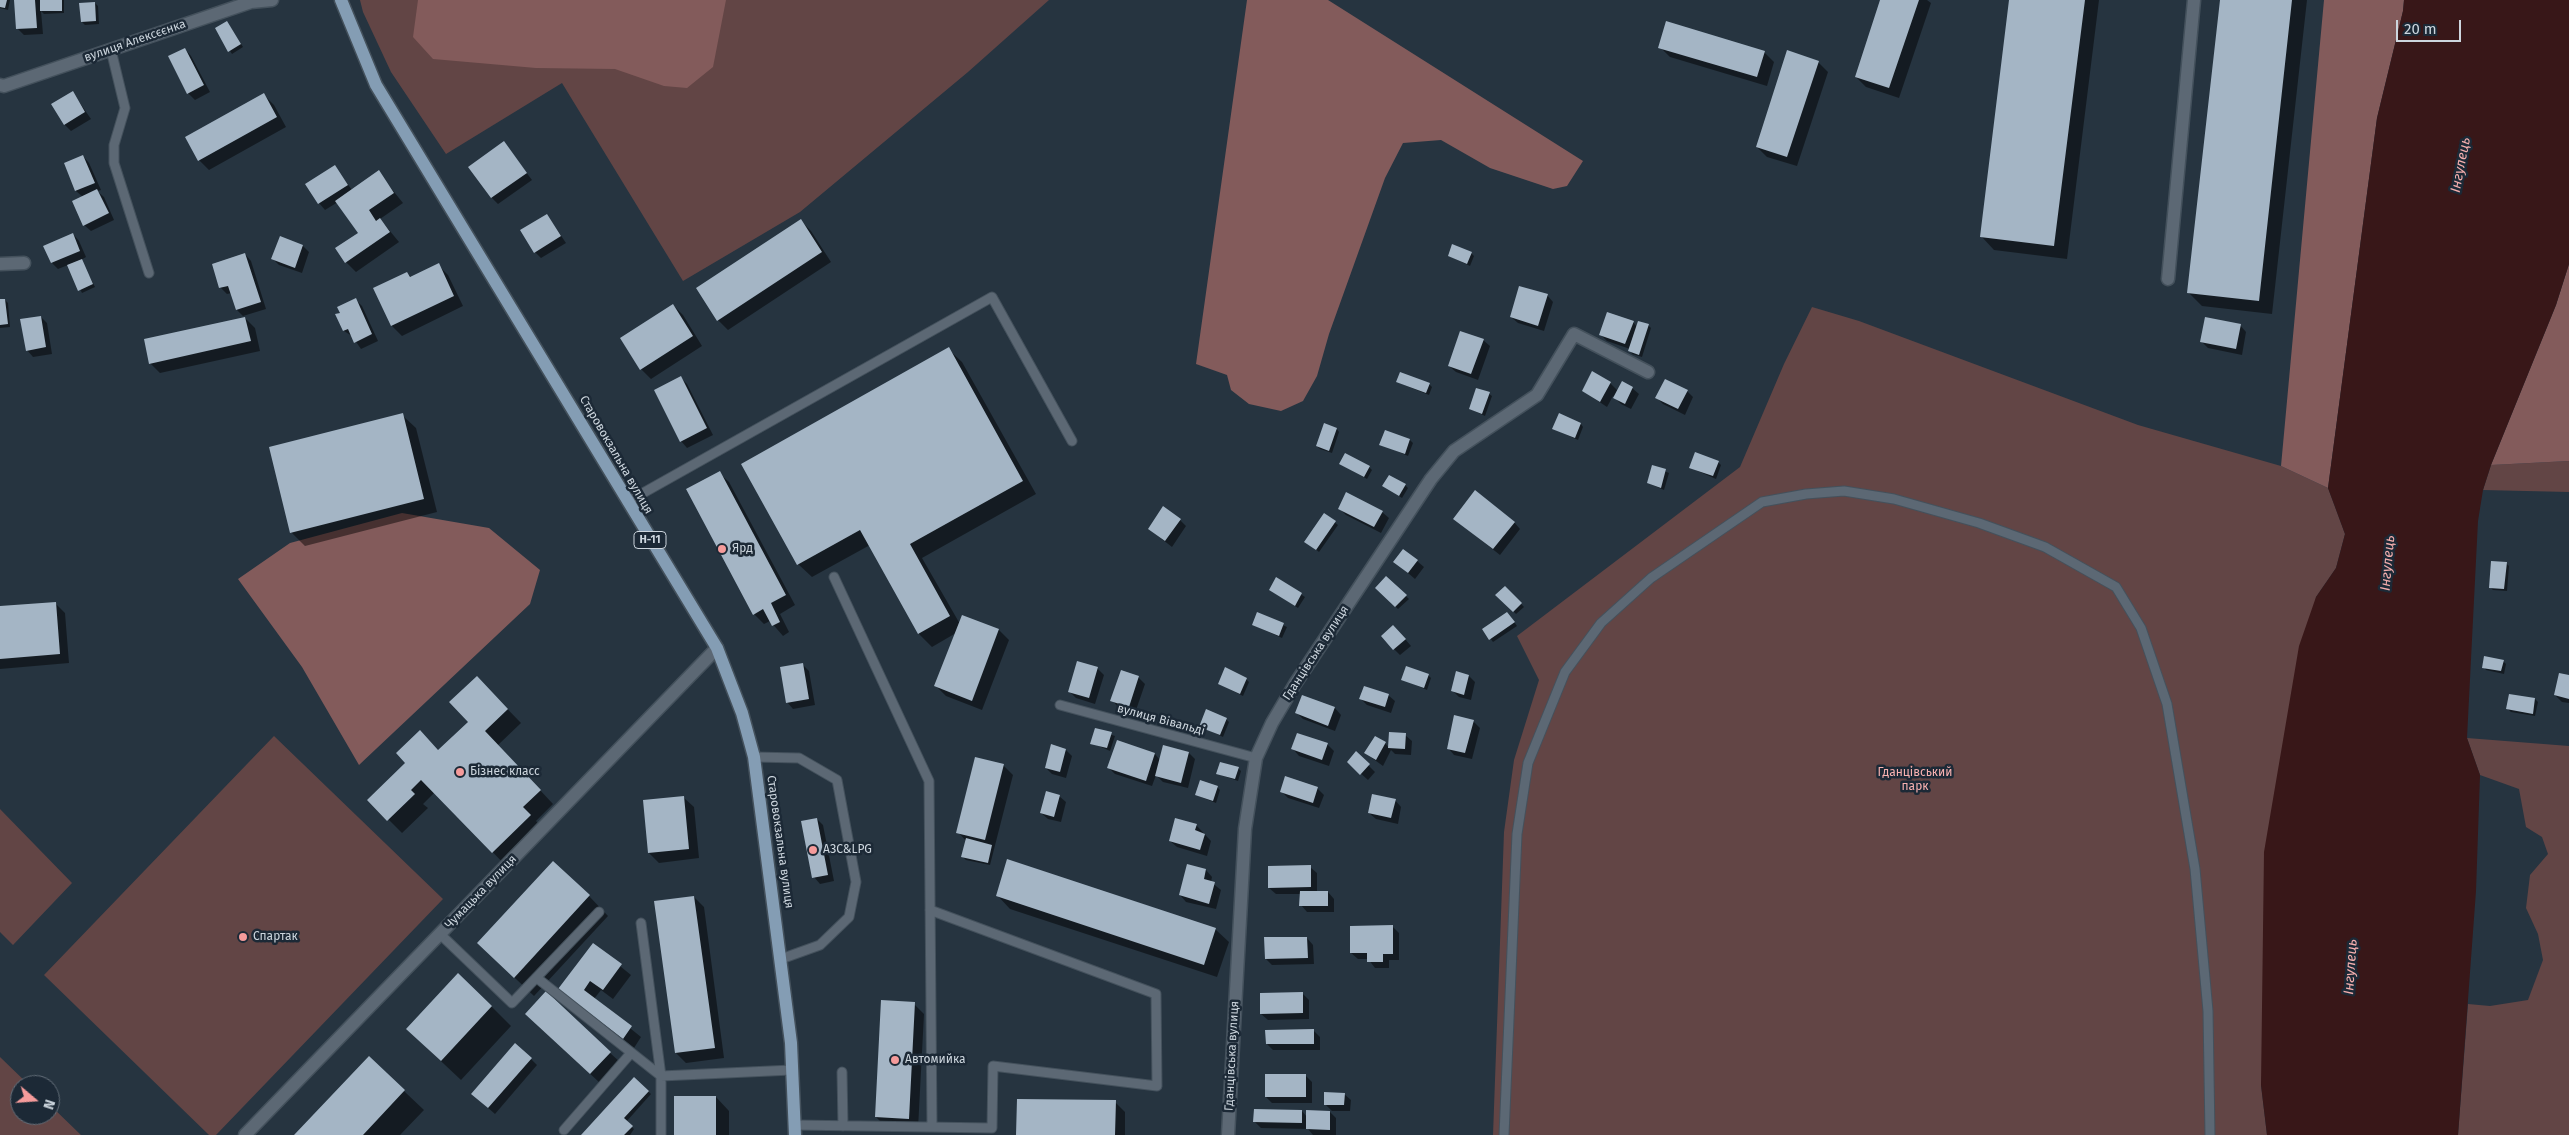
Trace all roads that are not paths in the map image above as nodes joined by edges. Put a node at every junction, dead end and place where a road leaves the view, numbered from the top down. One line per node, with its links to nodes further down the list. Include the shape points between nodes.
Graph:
1 (272, 0): 4 (street, вулиця Алексєєнка, via 251,2)
2 (341, 0): 12 (main road, Старовокзальна вулиця / Н-11, via 376,85 524,326)
3 (2194, 0): 9 (street)
4 (111, 50): 5 (street, вулиця Алексєєнка); 8 (lane, via 125,108 114,145 114,163)
5 (1, 86)
6 (24, 263): 7 (street)
7 (0, 264)
8 (149, 273)
9 (2168, 279)
10 (1648, 372): 17 (street, Гданцівська вулиця, via 1574,334 1537,395 1454,451 1431,479 1294,684)
11 (1072, 441): 12 (lane, via 992,297)
12 (627, 502): 14 (main road, Старовокзальна вулиця / Н-11)
13 (834, 576): 18 (lane, via 929,781)
14 (718, 648): 16 (main road, Старовокзальна вулиця / Н-11); 21 (street, Чумацька вулиця)
15 (1060, 705): 17 (lane, вулиця Вівальді)
16 (754, 757): 22 (main road, Старовокзальна вулиця / Н-11); 22 (lane, via 799,758 837,780 856,882 850,917 820,945)
17 (1256, 758): 34 (street, Гданцівська вулиця, via 1245,829)
18 (930, 910): 29 (lane); 29 (lane, via 1156,994 1157,1086 993,1066 992,1128)
19 (599, 912): 23 (lane)
20 (641, 923): 27 (lane)
21 (440, 934): 23 (lane, via 512,1003); 32 (street, Чумацька вулиця)
22 (782, 959): 25 (main road, Старовокзальна вулиця / Н-11)
23 (537, 978): 24 (lane)
24 (631, 1052): 27 (lane); 30 (lane)
25 (792, 1070): 27 (lane); 31 (main road, Старовокзальна вулиця / Н-11)
26 (842, 1072): 28 (lane)
27 (661, 1076): 33 (lane)
28 (843, 1126): 29 (lane); 31 (lane)
29 (932, 1127)
30 (564, 1130)
31 (795, 1130)
32 (245, 1135)
33 (660, 1135)
34 (1228, 1135)
35 (1504, 1135): 36 (lane, via 1517,834 1528,763 1565,672 1600,623 1651,578 1762,502 1844,491 1894,499 1979,523 2045,547 2116,587 2141,628 2167,704 2195,869 2208,1011)
36 (2210, 1135)

